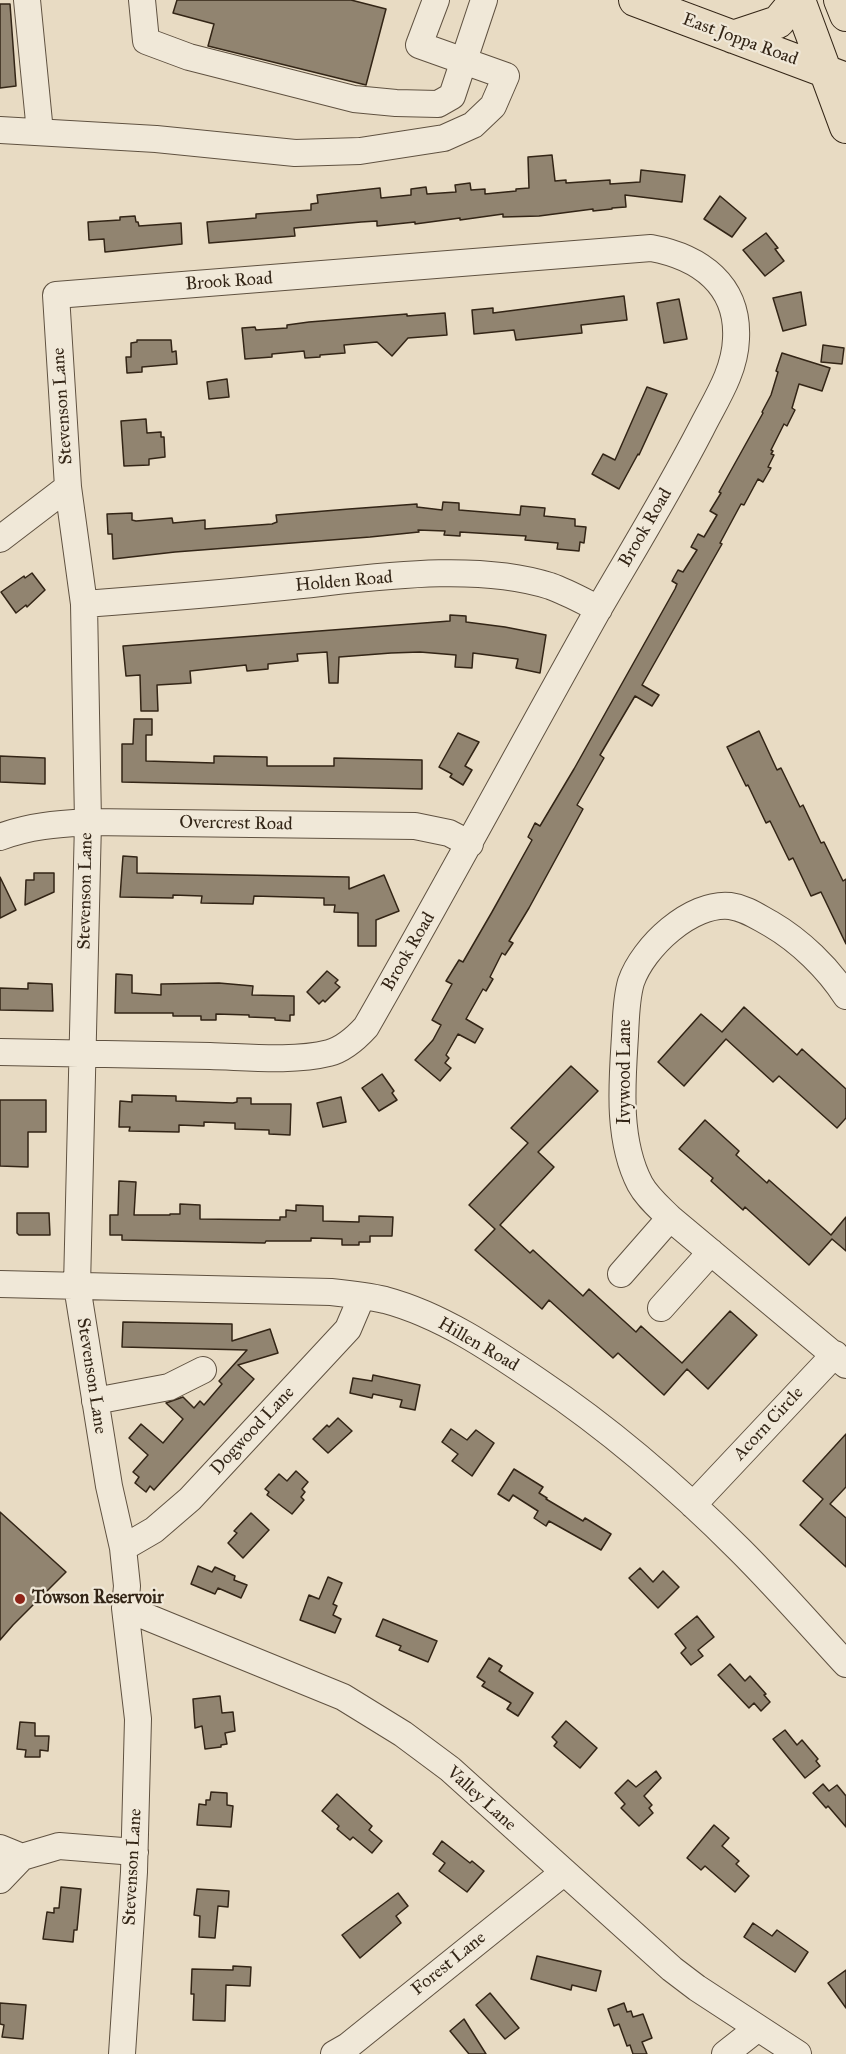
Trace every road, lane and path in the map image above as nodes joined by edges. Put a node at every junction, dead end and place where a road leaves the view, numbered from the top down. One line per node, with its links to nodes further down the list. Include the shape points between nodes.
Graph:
1 (27, 0): 14 (street)
2 (142, 0): 10 (street, via 146,41 189,57 354,99 438,104 452,96)
3 (436, 0): 10 (street, via 419,45)
4 (484, 0): 10 (street)
5 (635, 0): 9 (main road, East Joppa Road)
6 (797, 0): 9 (main road, via 778,22); 11 (main road)
7 (840, 0): 8 (main road)
8 (846, 15)
9 (732, 37): 11 (main road, East Joppa Road)
10 (464, 61): 14 (street, via 506,76 493,106 472,125 444,138 360,151 295,153)
11 (835, 75): 12 (main road)
12 (846, 127)
13 (0, 130): 14 (street)
14 (40, 132)
15 (56, 295): 16 (street, Stevenson Lane); 19 (street, Brook Road, via 651,248 687,257 716,279 733,306 735,355 667,494)
16 (68, 487): 17 (street); 18 (street, Stevenson Lane)
17 (0, 539)
18 (84, 604): 19 (street, Holden Road, via 387,577 491,575 523,579 570,594); 20 (street, Stevenson Lane)
19 (599, 609): 22 (street, Brook Road)
20 (88, 822): 21 (street, Overcrest Road, via 52,824); 22 (street, Overcrest Road, via 415,826 449,833); 25 (street, Stevenson Lane)
21 (0, 837)
22 (470, 844): 25 (street, Brook Road, via 366,1028 332,1052 310,1056)
23 (846, 996): 26 (street, Ivywood Lane, via 828,972 789,935 740,908 716,906 697,912 653,946 638,966 629,991 624,1111 630,1159 640,1183)
24 (0, 1052): 25 (street, Brook Road)
25 (82, 1053): 30 (street, Stevenson Lane)
26 (670, 1218): 27 (street, Ivywood Lane); 28 (street)
27 (711, 1252): 32 (street); 33 (street, Ivywood Lane)
28 (621, 1274)
29 (0, 1284): 30 (street, Hillen Road)
30 (77, 1286): 31 (street, Hillen Road); 35 (street, Stevenson Lane)
31 (362, 1296): 37 (street, Hillen Road, via 415,1310 509,1361 612,1434); 38 (street, Dogwood Lane, via 348,1329 190,1499 154,1530)
32 (661, 1308)
33 (840, 1359): 37 (street, Acorn Circle)
34 (203, 1370): 35 (street, via 169,1387)
35 (95, 1401): 36 (street, Stevenson Lane)
36 (109, 1485): 38 (street, Stevenson Lane); 39 (street, Stevenson Lane, via 108,1520)
37 (693, 1505): 40 (street, Hillen Road)
38 (123, 1548): 39 (street, Stevenson Lane)
39 (125, 1608): 42 (street, Stevenson Lane, via 138,1719); 43 (street, Valley Lane, via 343,1697 370,1713 450,1769)
40 (846, 1664)
41 (11, 1852): 42 (street, via 59,1846); 44 (street)
42 (135, 1852): 46 (street, Stevenson Lane)
43 (563, 1873): 45 (street, Valley Lane, via 672,1969); 47 (street, Forest Lane)
44 (0, 1880)
45 (758, 2028): 48 (street); 49 (street, Valley Lane)
46 (122, 2054)
47 (334, 2054)
48 (725, 2054)
49 (798, 2054)

